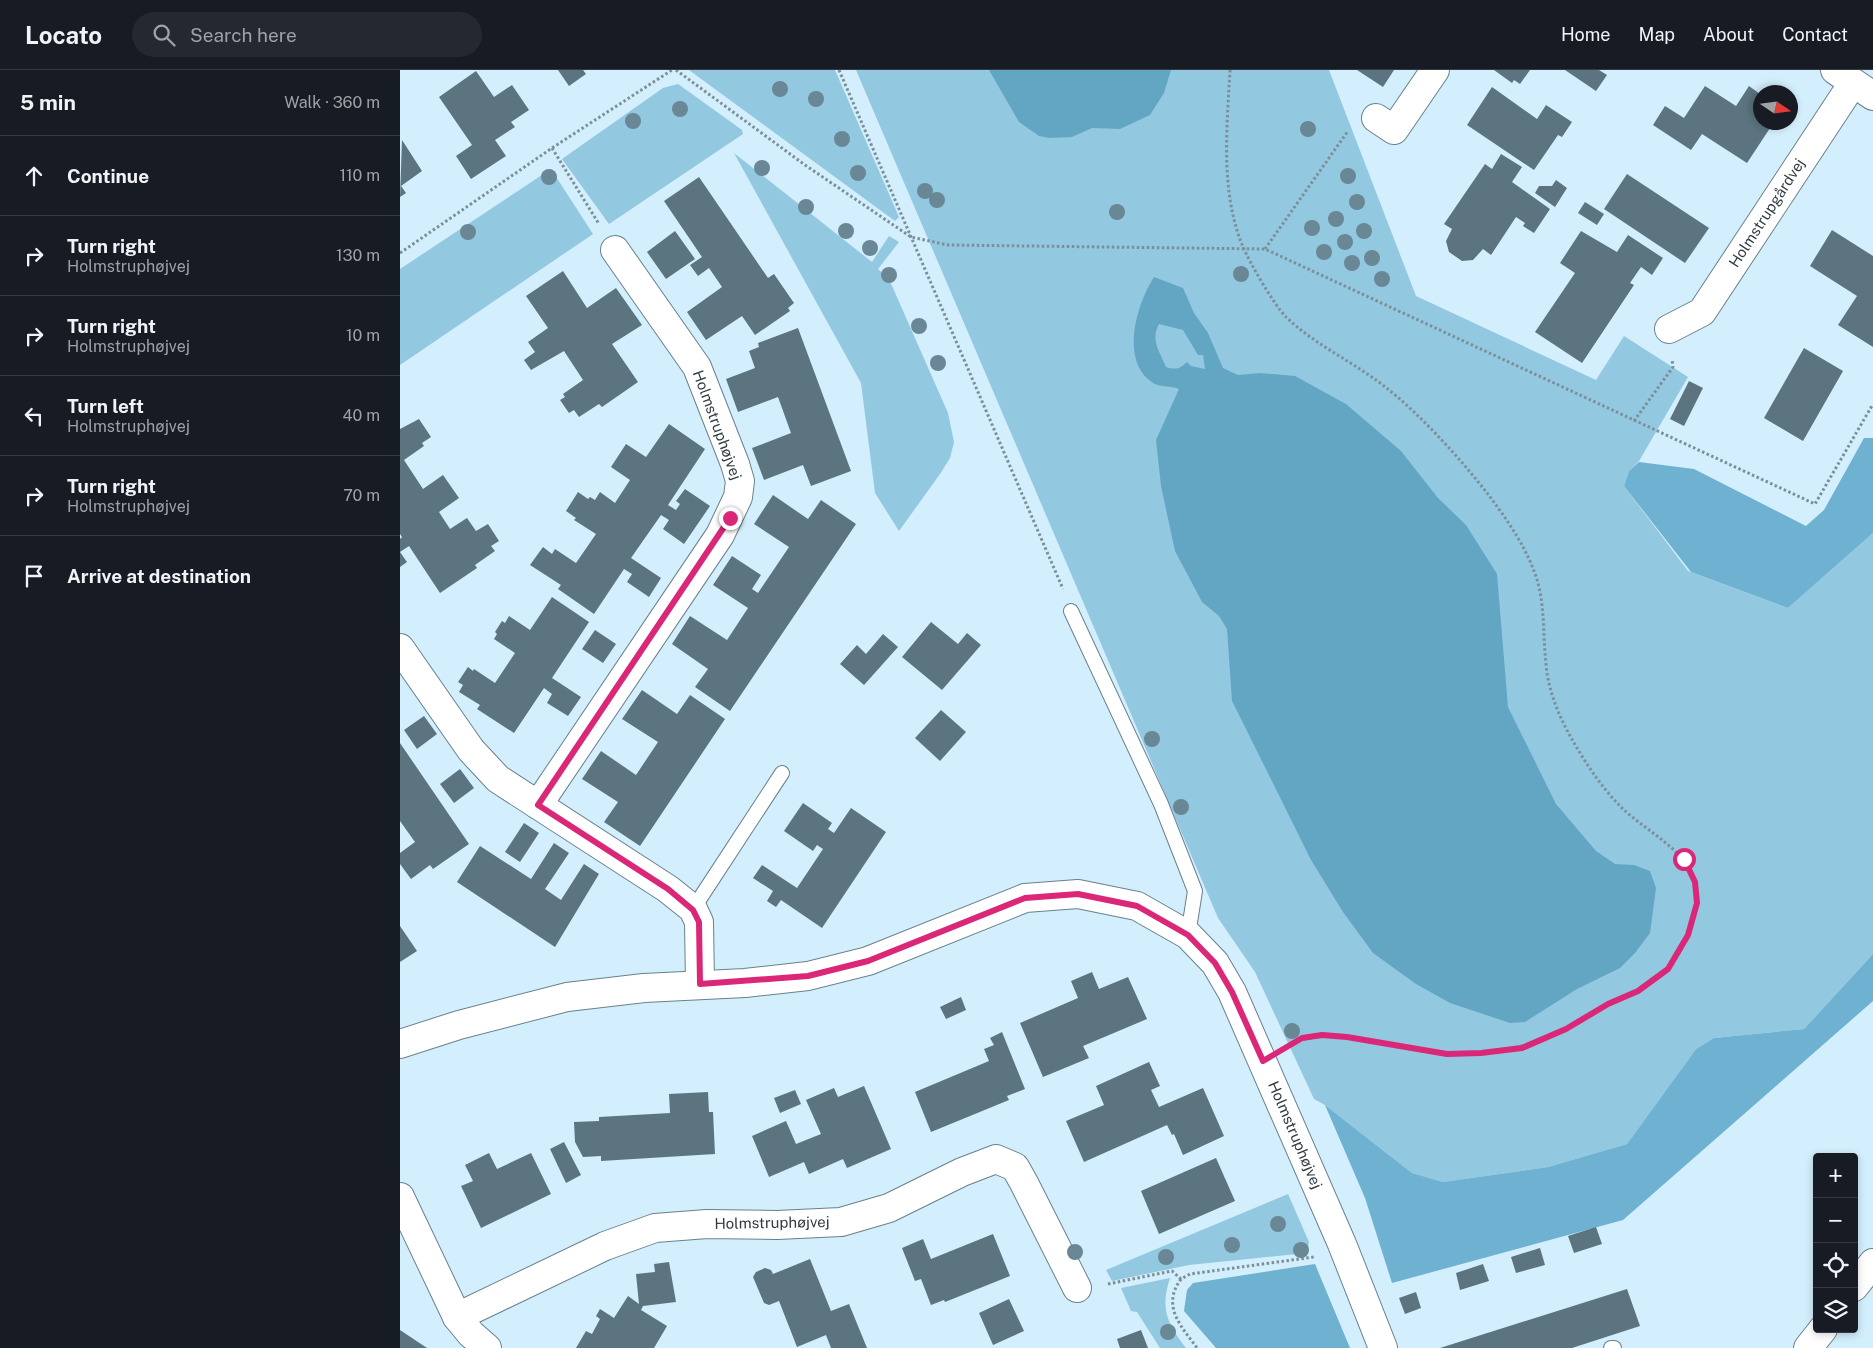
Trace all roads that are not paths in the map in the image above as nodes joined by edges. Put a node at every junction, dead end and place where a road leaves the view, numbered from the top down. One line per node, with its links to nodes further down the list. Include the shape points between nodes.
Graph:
1 (1435, 70): 3 (street, via 1394,130)
2 (1853, 83): 5 (street, Holmstrupgårdvej, via 1702,312)
3 (1376, 118)
4 (615, 250): 9 (street, Holmstruphøjvej, via 697,367 735,464 740,481 738,497 720,535)
5 (1669, 329)
6 (1071, 611): 11 (lane, via 1161,804 1195,891)
7 (400, 648): 9 (street, via 470,750 498,779)
8 (782, 773): 10 (lane)
9 (538, 805): 10 (street, via 668,889)
10 (693, 910): 12 (street, via 699,922)
11 (1188, 935): 12 (street, Holmstruphøjvej, via 1137,906 1078,894 1025,898 859,963 808,976); 21 (street, Holmstruphøjvej, via 1215,963 1232,992 1342,1244)
12 (700, 984): 13 (street, Holmstruphøjvej, via 567,997)
13 (400, 1044)
14 (400, 1197): 18 (street)
15 (1873, 1263): 16 (street)
16 (1858, 1282)
17 (1077, 1288): 18 (street, Holmstruphøjvej, via 1015,1167 996,1159 889,1208 841,1222 655,1228 605,1246)
18 (457, 1317): 20 (street)
19 (1820, 1333): 22 (street)
20 (487, 1348)
21 (1383, 1348)
22 (1808, 1348)

